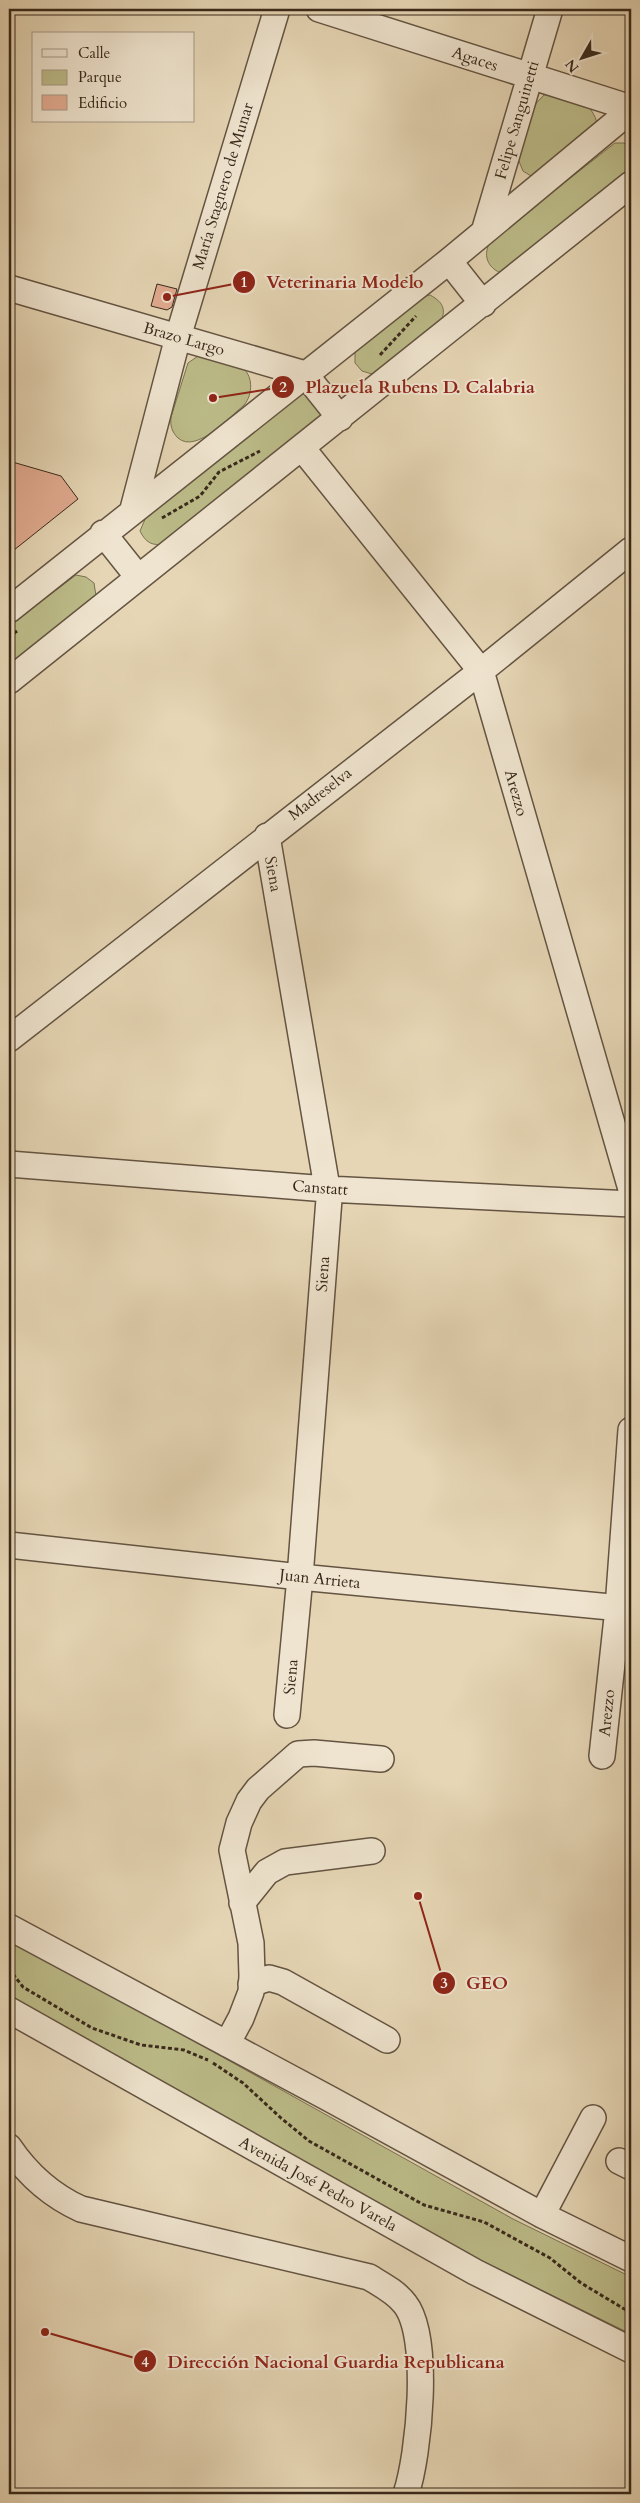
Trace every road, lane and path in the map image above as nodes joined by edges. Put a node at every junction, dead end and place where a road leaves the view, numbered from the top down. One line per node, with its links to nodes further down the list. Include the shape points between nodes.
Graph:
1 (277, 9): 11 (street, María Stagnero de Munar)
2 (319, 9): 4 (street, Agaces)
3 (550, 9): 4 (street, Felipe Sanguinetti)
4 (530, 77): 5 (street, Agaces); 7 (street, Felipe Sanguinetti)
5 (631, 109): 7 (street)
6 (631, 184): 10 (street)
7 (484, 232): 8 (street)
8 (449, 260): 10 (street); 12 (street)
9 (9, 288): 11 (street, Brazo Largo)
10 (483, 304): 13 (street)
11 (178, 337): 12 (street, Brazo Largo); 15 (street, María Stagnero de Munar)
12 (305, 374): 13 (street); 15 (street)
13 (340, 418): 14 (street)
14 (302, 448): 18 (street); 20 (street, Arezzo)
15 (133, 509): 16 (street)
16 (103, 533): 18 (street); 19 (street)
17 (631, 550): 20 (street, Madreselva)
18 (138, 578): 21 (street)
19 (9, 610)
20 (481, 670): 22 (street, Madreselva); 26 (street, Arezzo)
21 (9, 681)
22 (267, 836): 23 (street, Madreselva); 25 (street, Siena)
23 (9, 1039)
24 (9, 1164): 25 (street, Canstatt)
25 (327, 1189): 27 (street, Canstatt); 30 (street, Siena, via 329,1199)
26 (631, 1189)
27 (631, 1204)
28 (631, 1430): 31 (street, Arezzo)
29 (9, 1545): 30 (street, Juan Arrieta)
30 (300, 1578): 31 (street, Juan Arrieta); 32 (street, Siena)
31 (624, 1609): 33 (street, Arezzo)
32 (288, 1715)
33 (602, 1756)
34 (381, 1759): 36 (street, via 298,1754 258,1789 239,1823 232,1850)
35 (372, 1851): 36 (street, via 285,1862 267,1872)
36 (242, 1903): 39 (street, via 251,1943)
37 (9, 1927): 42 (street)
38 (9, 1968): 47 (path, via 23,1987 92,2028 141,2045 184,2050 210,2060 243,2083 309,2140 424,2204 484,2222 550,2258 580,2282)
39 (251, 1984): 41 (street, via 268,1978 284,1982); 42 (street, via 241,2018)
40 (9, 2010): 48 (street, Avenida José Pedro Varela, via 474,2272)
41 (387, 2040)
42 (227, 2044): 45 (street)
43 (593, 2118): 45 (street)
44 (9, 2147): 49 (street, via 37,2182 60,2200 81,2209 369,2277 390,2289 406,2304 419,2344 420,2413 412,2477)
45 (542, 2215): 46 (street)
46 (631, 2259)
47 (631, 2313)
48 (631, 2350)
49 (406, 2494)

